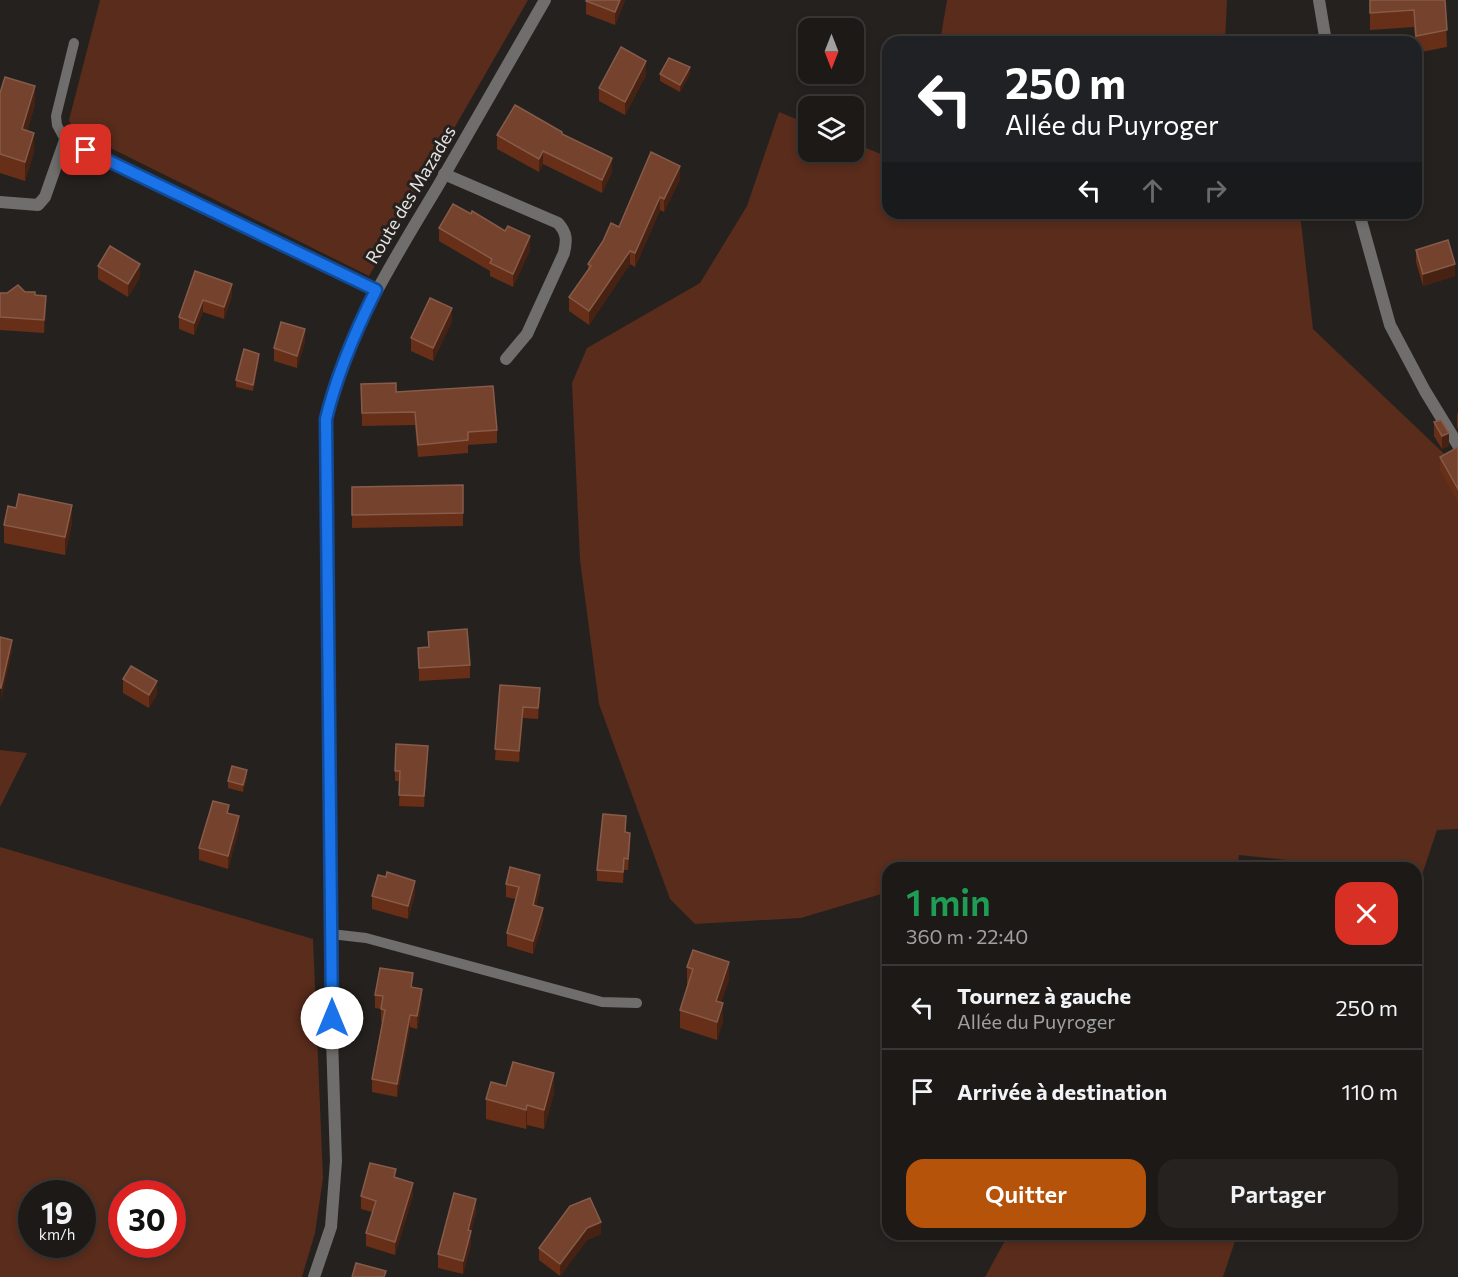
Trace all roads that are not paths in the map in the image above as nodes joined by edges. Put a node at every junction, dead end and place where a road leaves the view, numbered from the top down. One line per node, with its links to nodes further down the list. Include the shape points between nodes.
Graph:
1 (545, 0): 6 (street, Route des Mazades)
2 (1319, 0): 3 (street)
3 (1325, 36)
4 (74, 43): 5 (lane, via 56,116)
5 (65, 140): 7 (street, via 45,197 38,206); 9 (street)
6 (444, 174): 9 (street, Route des Mazades); 10 (street, via 558,223 564,230 564,253 527,334)
7 (0, 202)
8 (1361, 219): 11 (street, via 1390,325)
9 (376, 290): 12 (street, Route des Mazades, via 346,353 326,419)
10 (506, 359)
11 (1458, 445)
12 (331, 934): 13 (lane, via 366,938 602,1002); 14 (street, Route des Mazades, via 336,1161 331,1227)
13 (637, 1003)
14 (314, 1277)

